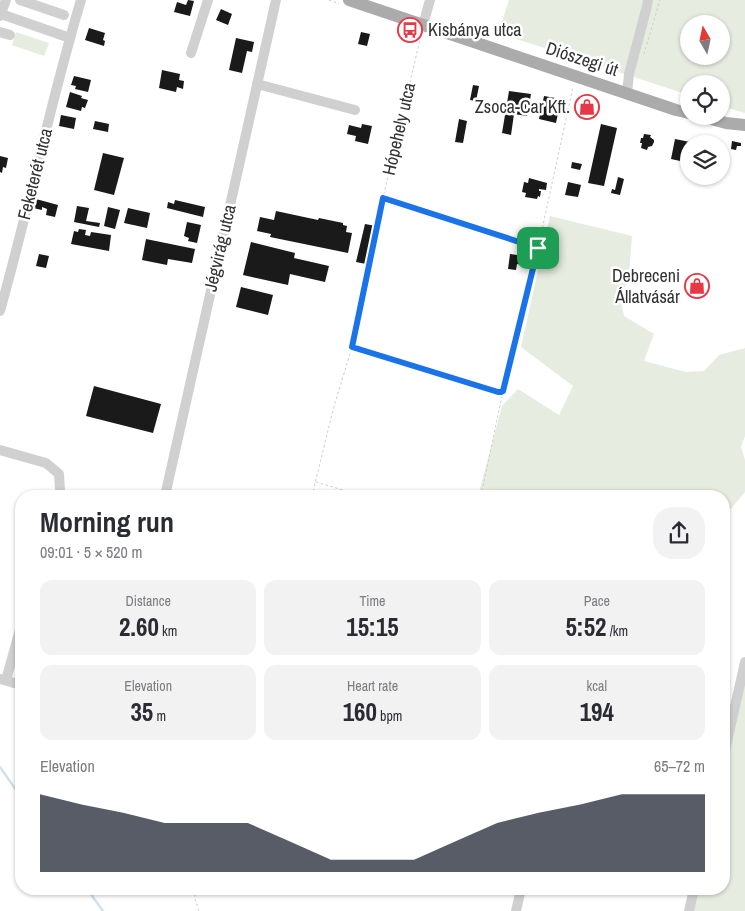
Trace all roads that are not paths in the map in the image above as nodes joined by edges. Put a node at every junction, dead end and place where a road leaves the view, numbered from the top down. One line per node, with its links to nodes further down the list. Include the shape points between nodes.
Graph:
1 (6, 0): 9 (street)
2 (20, 0): 10 (street)
3 (81, 0): 12 (street, Feketerét utca)
4 (208, 0): 13 (street)
5 (276, 0): 14 (street, Jégvirág utca)
6 (350, 0): 11 (main road, Diószegi út)
7 (430, 0): 11 (street)
8 (648, 0): 15 (street)
9 (0, 15): 12 (street)
10 (64, 15)
11 (423, 25): 15 (main road, Diószegi út)
12 (70, 38): 20 (street, Feketerét utca)
13 (191, 53)
14 (257, 84): 16 (street); 24 (street, Jégvirág utca)
15 (627, 93): 17 (main road, Diószegi út)
16 (355, 110)
17 (680, 110)
18 (730, 124): 19 (main road)
19 (745, 126)
20 (4, 281): 21 (street, Feketerét utca)
21 (0, 311)
22 (0, 450): 23 (street, via 46,463 58,474)
23 (60, 490)
24 (166, 490)
25 (15, 644): 27 (street)
26 (745, 662): 29 (street)
27 (3, 679): 28 (street)
28 (15, 683)
29 (730, 714)
30 (520, 895): 32 (street)
31 (693, 895): 33 (street)
32 (516, 911)
33 (689, 911)

